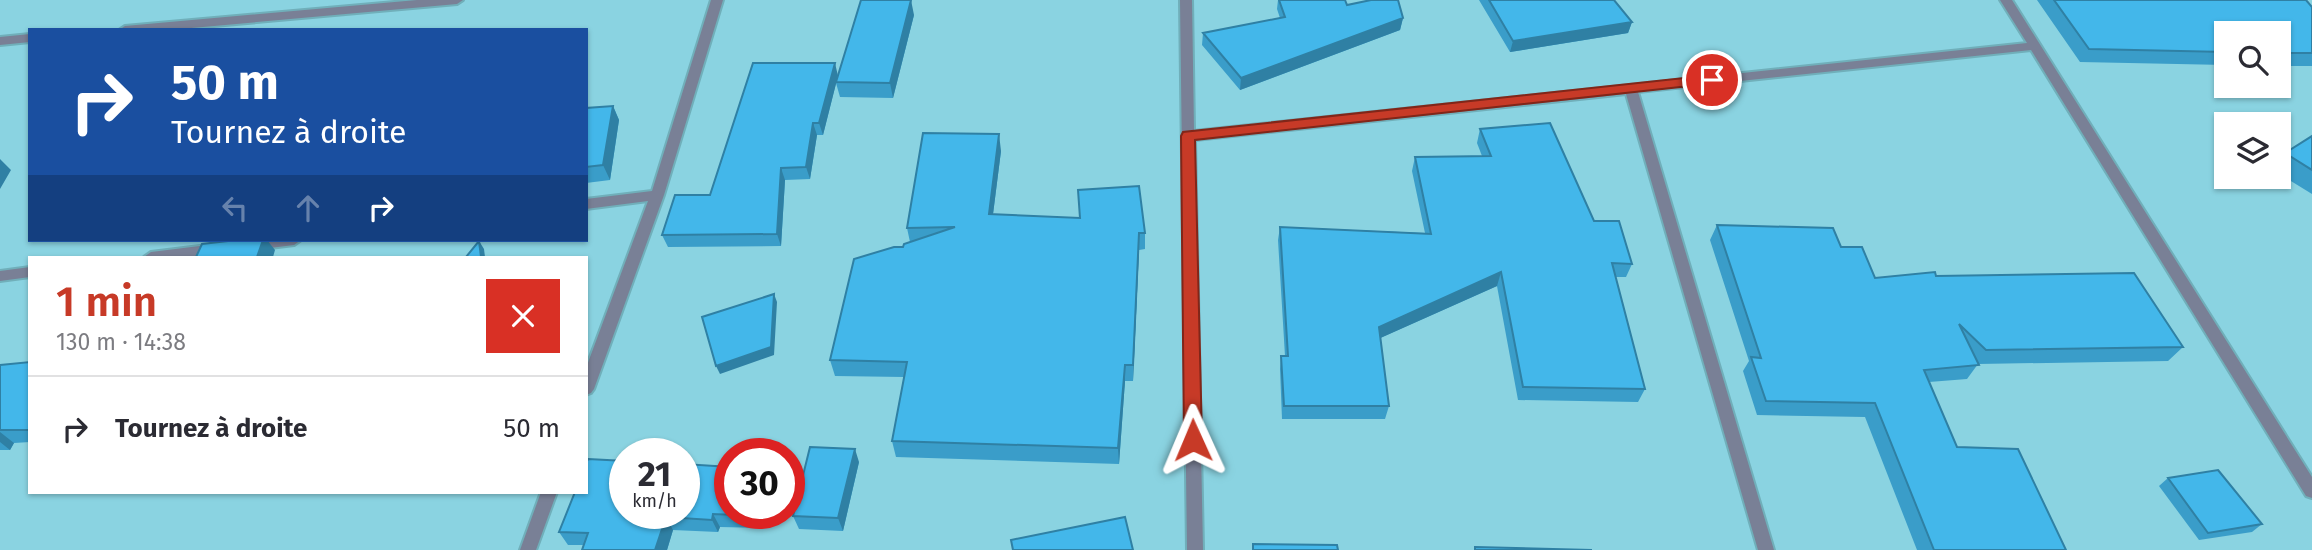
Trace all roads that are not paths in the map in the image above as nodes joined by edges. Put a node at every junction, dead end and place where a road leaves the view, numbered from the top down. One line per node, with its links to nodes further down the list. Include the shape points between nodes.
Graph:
1 (457, 0): 5 (street)
2 (717, 0): 11 (street)
3 (1186, 0): 10 (street)
4 (2006, 0): 8 (street)
5 (147, 28)
6 (28, 38): 7 (street)
7 (0, 41)
8 (2034, 46): 9 (street); 18 (street)
9 (1631, 89): 10 (street); 22 (street)
10 (1188, 136): 21 (street)
11 (657, 195): 12 (street); 17 (street)
12 (588, 204)
13 (276, 242): 14 (street)
14 (159, 256)
15 (28, 272): 16 (street)
16 (0, 276)
17 (588, 383)
18 (2312, 491)
19 (548, 494): 20 (street)
20 (527, 550)
21 (1195, 550)
22 (1766, 550)

